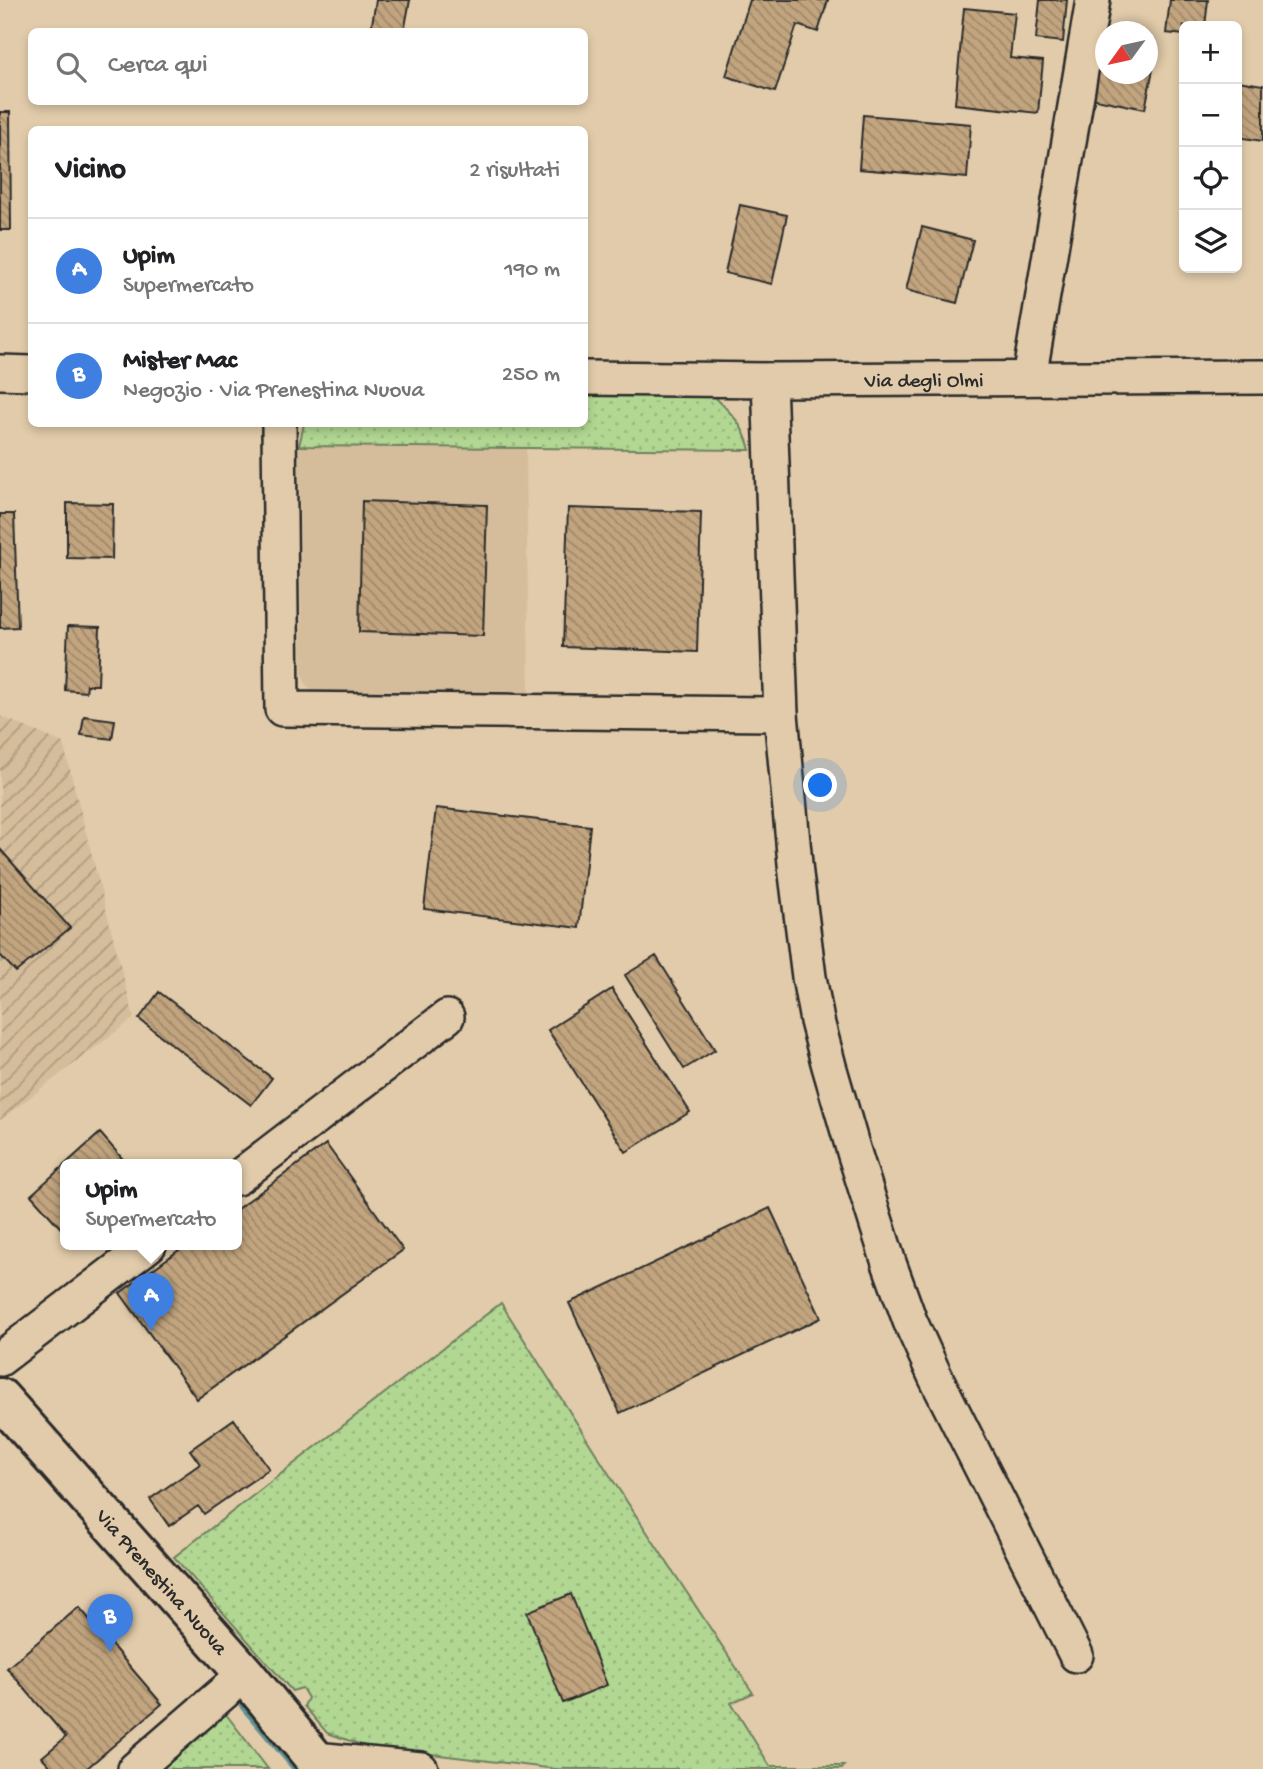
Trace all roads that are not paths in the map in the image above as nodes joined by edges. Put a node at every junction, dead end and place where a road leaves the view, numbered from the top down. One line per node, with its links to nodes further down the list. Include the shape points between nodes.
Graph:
1 (1093, 0): 6 (street)
2 (0, 372): 3 (street)
3 (28, 373)
4 (1263, 377): 6 (street, Via degli Olmi)
5 (588, 378): 7 (street, Via degli Olmi)
6 (1029, 379): 7 (street, Via degli Olmi)
7 (769, 380): 9 (street)
8 (279, 427): 9 (street, via 282,709)
9 (781, 714): 15 (street, via 809,977 829,1066 862,1176 925,1355)
10 (447, 1017): 11 (street)
11 (242, 1174)
12 (142, 1250): 13 (street)
13 (0, 1359)
14 (0, 1398): 16 (main road, Via Prenestina Nuova)
15 (1076, 1655)
16 (245, 1674): 17 (main road, Via Prenestina Nuova); 18 (street)
17 (319, 1764): 19 (street)
18 (135, 1769)
19 (421, 1769)

